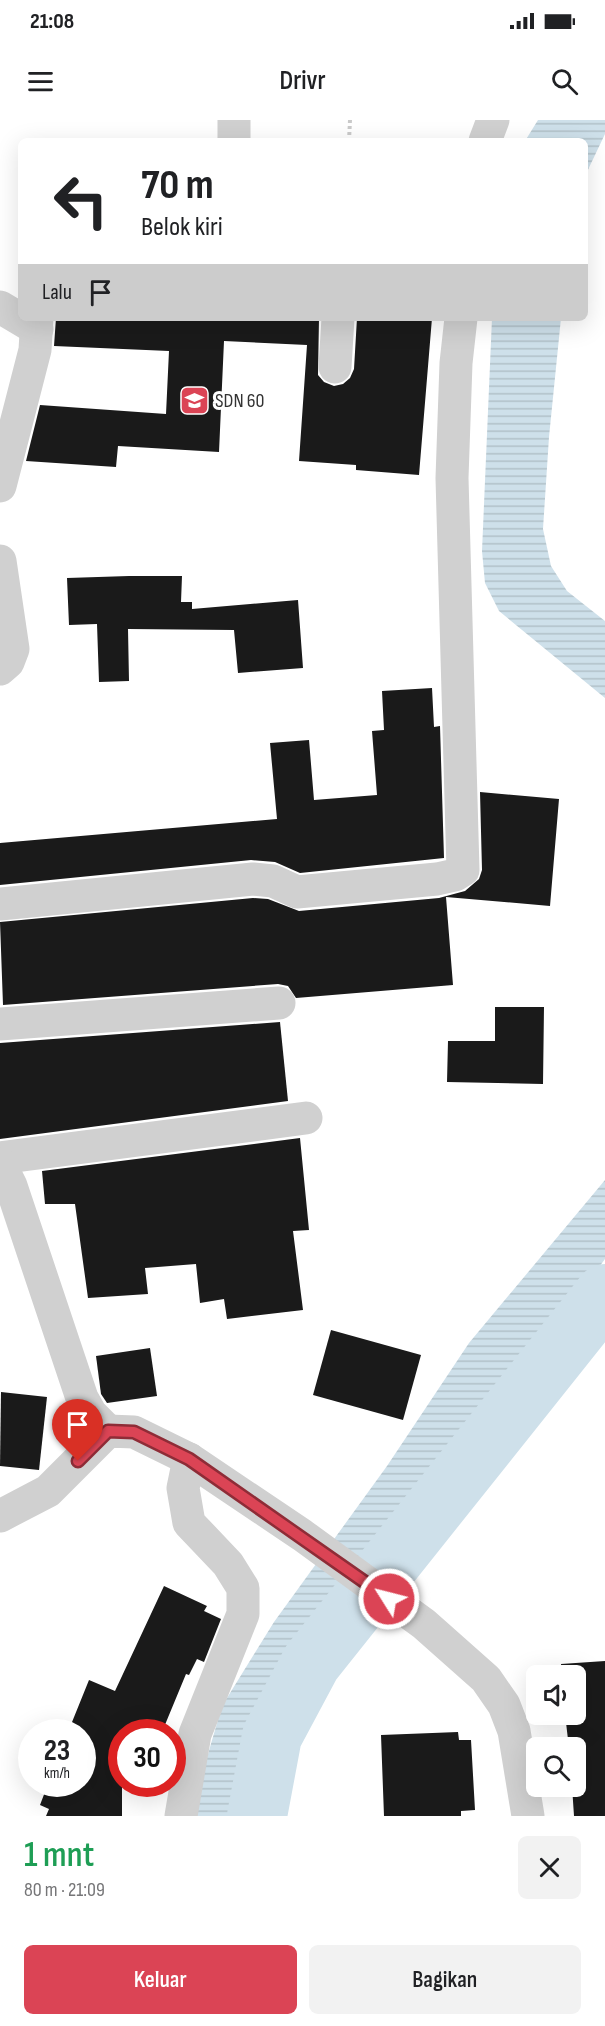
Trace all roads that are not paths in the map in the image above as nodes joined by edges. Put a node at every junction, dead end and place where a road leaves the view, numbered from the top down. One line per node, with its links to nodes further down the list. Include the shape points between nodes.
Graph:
1 (234, 120): 3 (street)
2 (493, 120): 4 (street)
3 (234, 138)
4 (486, 138)
5 (0, 307): 6 (street)
6 (18, 315)
7 (338, 321): 10 (street)
8 (461, 321): 14 (street, via 452,478 464,870 437,879 327,891 297,892 273,881 253,879)
9 (37, 324): 11 (street, via 35,350)
10 (335, 367)
11 (0, 486)
12 (0, 561): 13 (street, via 13,649)
13 (0, 669)
14 (0, 904)
15 (279, 1003): 16 (street)
16 (0, 1024)
17 (306, 1118): 18 (street)
18 (0, 1158)
19 (0, 1164): 20 (street, via 11,1186 82,1398)
20 (108, 1431): 21 (street, via 134,1432); 22 (street, via 48,1491)
21 (189, 1459): 23 (street, via 183,1488 189,1523 228,1564 243,1588 243,1614 195,1734); 24 (street, via 424,1624 486,1679 504,1705 514,1731)
22 (0, 1516)
23 (181, 1816)
24 (528, 1816)

